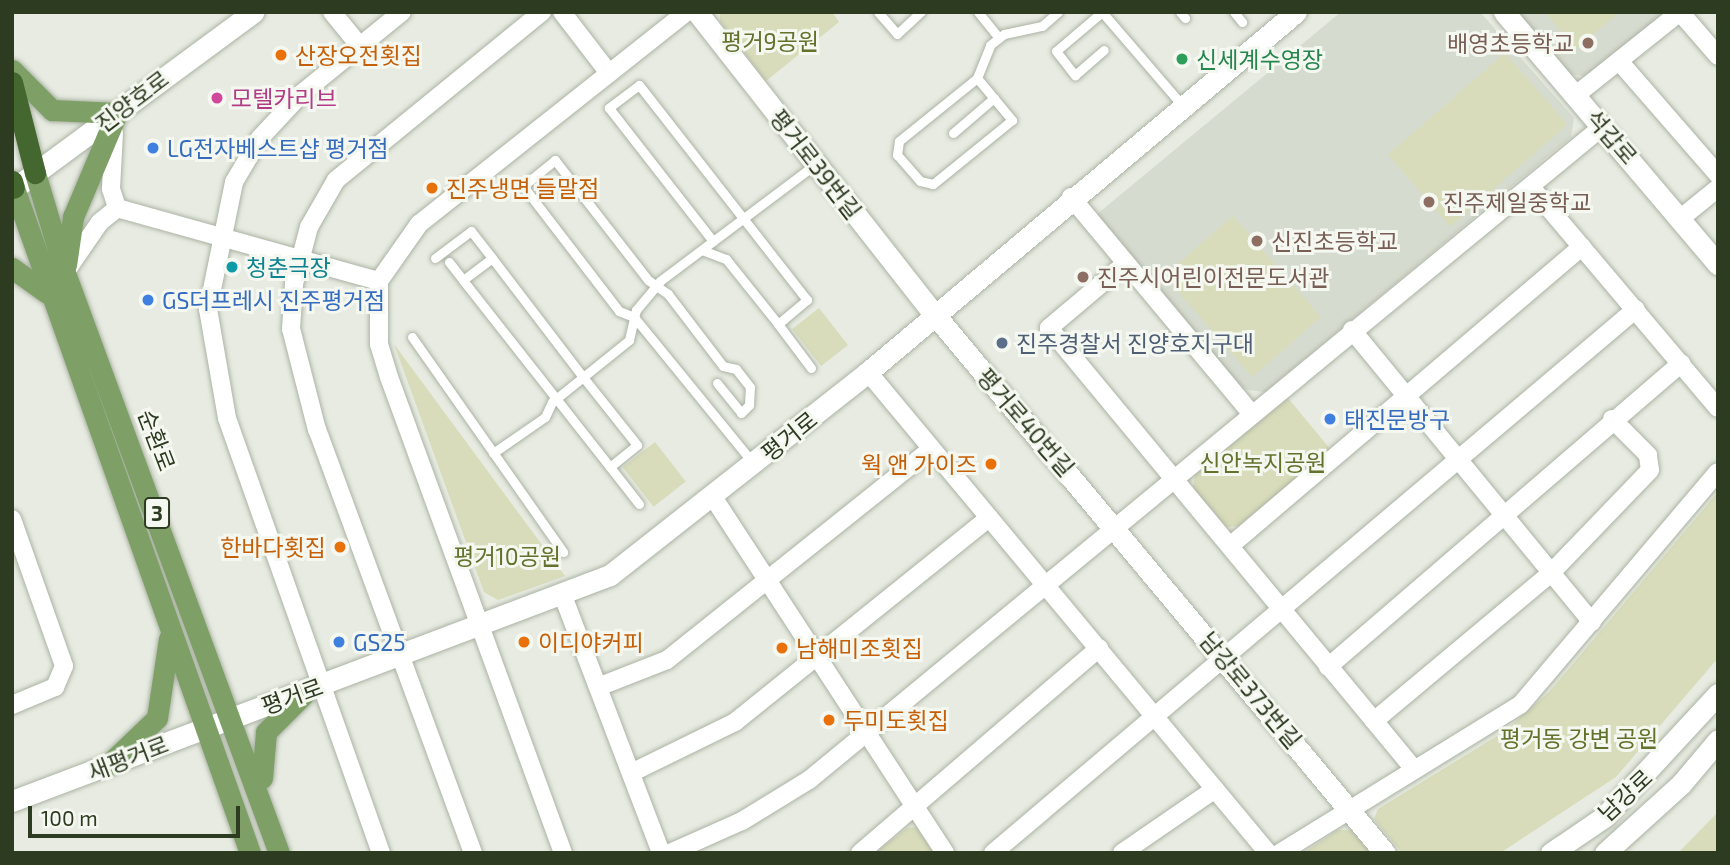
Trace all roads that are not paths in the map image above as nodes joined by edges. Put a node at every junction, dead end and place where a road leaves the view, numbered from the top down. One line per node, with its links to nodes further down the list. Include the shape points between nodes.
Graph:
1 (253, 12): 30 (street, 진양호로)
2 (332, 12): 19 (street)
3 (402, 12): 19 (street)
4 (542, 12): 47 (street, via 336,180)
5 (562, 12): 24 (street)
6 (686, 12): 24 (street)
7 (697, 12): 33 (street, 평거로39번길)
8 (878, 12): 9 (lane, via 897,34)
9 (921, 12)
10 (978, 12): 18 (lane)
11 (1058, 12): 18 (lane, via 1042,26)
12 (1102, 12): 20 (lane, via 1056,51 1075,75); 29 (lane)
13 (1234, 12): 17 (lane)
14 (1296, 12): 29 (street, 평거로)
15 (1504, 12): 27 (street, 석갑로)
16 (1680, 12): 21 (street); 22 (street)
17 (1242, 22)
18 (999, 38): 25 (lane, via 984,55)
19 (359, 45): 43 (street, via 260,138 234,182)
20 (1104, 50)
21 (1718, 55)
22 (1619, 61): 27 (street); 35 (street)
23 (12, 70): 30 (main road, via 52,110)
24 (608, 73): 56 (street, via 419,225)
25 (977, 78): 28 (lane); 28 (lane, via 899,141 898,155 920,181 933,184 1012,120)
26 (12, 82): 34 (highway, 순환로 / 3)
27 (1576, 95): 31 (street, 석갑로)
28 (995, 98): 32 (lane)
29 (1182, 105): 39 (street, 평거로)
30 (117, 113): 34 (street, 진양호로); 40 (street, via 110,160); 54 (main road, via 73,217)
31 (1602, 127): 37 (street); 41 (street, 석갑로)
32 (953, 133)
33 (816, 164): 42 (lane); 60 (street, 평거로39번길)
34 (36, 173): 36 (street, 진양호로); 54 (main road, 순환로 / 3)
35 (1718, 175)
36 (13, 187): 58 (main road, 3)
37 (1531, 187): 45 (street); 63 (street)
38 (1718, 188): 41 (street)
39 (1071, 197): 51 (street); 60 (street, 평거로)
40 (117, 208): 43 (street); 54 (street, via 100,222)
41 (1681, 218): 52 (street, 석갑로)
42 (743, 219): 44 (lane); 44 (lane, via 639,85 609,108); 62 (lane, via 807,300)
43 (218, 237): 47 (street); 104 (street, via 208,309 227,418)
44 (713, 241): 46 (lane)
45 (1582, 246): 59 (street); 70 (street)
46 (702, 250): 57 (lane); 62 (lane, via 726,259)
47 (297, 258): 56 (street); 100 (street, via 291,329 299,366)
48 (435, 258): 49 (lane, via 471,231)
49 (492, 258): 55 (lane); 68 (lane)
50 (449, 262): 55 (lane)
51 (1126, 263): 73 (street); 81 (street, via 1049,328)
52 (1718, 264)
53 (12, 268): 58 (main road)
54 (65, 273): 108 (main road, 순환로 / 3)
55 (463, 280): 71 (lane)
56 (379, 281): 96 (street, via 382,355)
57 (656, 285): 61 (lane); 61 (lane, via 555,160 523,186 619,311); 69 (lane, via 723,366 750,387 748,405 741,412)
58 (47, 293): 97 (main road, 3)
59 (1636, 309): 65 (street); 77 (street)
60 (935, 315): 67 (street, 평거로); 87 (street, 평거로40번길)
61 (634, 317): 68 (lane, via 629,340); 78 (lane)
62 (778, 324): 66 (lane)
63 (1352, 330): 70 (street); 73 (street)
64 (412, 337): 76 (lane)
65 (1681, 363): 72 (street); 74 (street)
66 (811, 368)
67 (868, 372): 75 (street); 78 (street, 평거로)
68 (583, 377): 71 (lane); 79 (lane, via 637,446)
69 (717, 383)
70 (1406, 396): 77 (street); 88 (street)
71 (556, 398): 76 (lane, via 545,417); 79 (lane)
72 (1718, 408)
73 (1252, 414): 81 (street)
74 (1612, 419): 86 (street); 90 (street, via 1648,455 1650,470)
75 (930, 450): 84 (street); 91 (street)
76 (494, 453): 89 (lane)
77 (1460, 462): 86 (street); 94 (street)
78 (754, 464): 82 (street, 평거로)
79 (610, 467): 83 (lane)
80 (1718, 472): 95 (street)
81 (1175, 478): 87 (street); 88 (street)
82 (713, 497): 91 (street); 93 (street, 평거로, via 610,575)
83 (639, 504)
84 (989, 518): 92 (street); 99 (street)
85 (12, 519): 106 (street, via 64,666 55,687)
86 (1505, 520): 90 (street); 102 (street)
87 (1118, 528): 92 (street); 101 (street, 남강로373번길)
88 (1230, 546): 94 (street)
89 (564, 552)
90 (1550, 574): 95 (street); 109 (street)
91 (769, 581): 99 (street); 103 (street, via 667,660)
92 (1046, 585): 98 (street); 111 (street)
93 (563, 596): 96 (street, 평거로); 103 (street)
94 (1282, 609): 101 (street); 102 (street)
95 (1592, 622): 114 (street, via 1521,704)
96 (481, 627): 100 (street, 평거로); 125 (street)
97 (170, 633): 110 (main road, 3); 113 (main road, via 162,709 151,727)
98 (1099, 649): 107 (street); 118 (street)
99 (818, 654): 111 (street); 115 (street, via 735,722)
100 (400, 656): 104 (street, 평거로); 124 (street)
101 (1224, 658): 107 (street); 119 (street, 남강로373번길)
102 (1328, 667): 109 (street)
103 (598, 687): 115 (street)
104 (312, 689): 108 (street, 평거로); 120 (main road, via 263,738); 123 (street)
105 (1718, 694): 135 (street, 남강로, via 1604,817)
106 (12, 705)
107 (1154, 715): 116 (street); 130 (street)
108 (232, 718): 110 (street, 평거로); 120 (main road, 순환로 / 3)
109 (1374, 721): 114 (street)
110 (204, 729): 113 (street, 새평거로); 121 (main road, 3)
111 (870, 731): 118 (street); 127 (street, via 753,814)
112 (1718, 740): 136 (street, 남강로, via 1681,784)
113 (107, 766): 117 (street, 새평거로)
114 (1414, 769): 119 (street)
115 (631, 773): 126 (street)
116 (1215, 789): 131 (street); 132 (street)
117 (12, 801)
118 (916, 808): 128 (street); 129 (street)
119 (1349, 808): 133 (street); 134 (street, 남강로373번길)
120 (267, 820): 122 (main road, 순환로)
121 (248, 853)
122 (281, 853)
123 (381, 853)
124 (473, 853)
125 (563, 853)
126 (661, 853)
127 (670, 853)
128 (860, 853)
129 (945, 853)
130 (993, 853)
131 (1122, 853)
132 (1268, 853)
133 (1280, 853)
134 (1385, 853)
135 (1551, 853)
136 (1605, 853)

